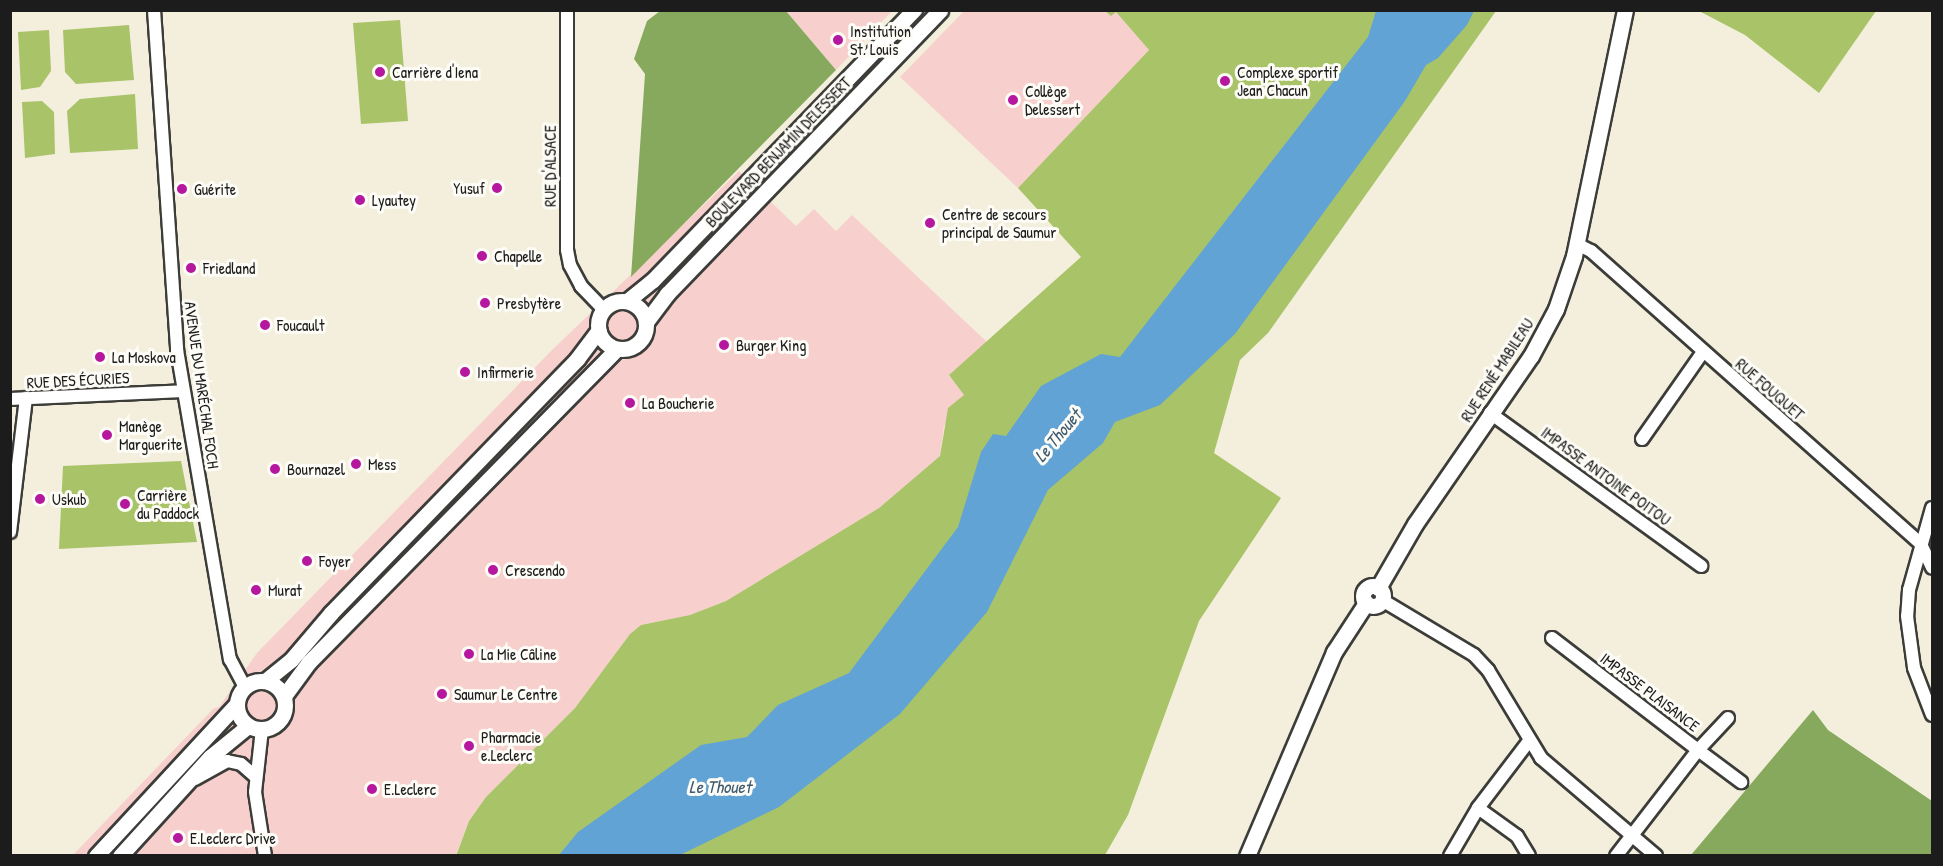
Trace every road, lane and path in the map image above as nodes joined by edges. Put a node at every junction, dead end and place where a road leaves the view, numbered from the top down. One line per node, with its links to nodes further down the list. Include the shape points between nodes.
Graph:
1 (154, 10): 13 (street, AVENUE DU MARÉCHAL FOCH, via 173,306)
2 (567, 10): 8 (street, RUE D'ALSACE, via 567,250 581,286)
3 (914, 10): 7 (main road, BOULEVARD BENJAMIN DELESSERT, via 653,280)
4 (940, 10): 9 (main road, BOULEVARD BENJAMIN DELESSERT, via 667,294)
5 (1625, 10): 6 (main road, RUE RENÉ MABILEAU)
6 (1577, 244): 12 (street, RUE FOUQUET, via 1591,251); 16 (main road, RUE RENÉ MABILEAU, via 1567,282 1548,324)
7 (627, 302): 8 (main road, via 614,302); 9 (main road, via 640,309)
8 (604, 310): 10 (main road)
9 (646, 322): 11 (main road, via 638,344)
10 (599, 330): 11 (main road, via 605,342); 25 (main road, via 577,359 339,604 291,660)
11 (617, 348): 27 (main road, via 309,662)
12 (1703, 352): 17 (street); 20 (street, RUE FOUQUET)
13 (183, 391): 14 (street, RUE DES ÉCURIES); 26 (street, AVENUE DU MARÉCHAL FOCH, via 230,659)
14 (26, 398): 15 (street, RUE DES ÉCURIES); 19 (street)
15 (10, 399)
16 (1491, 413): 21 (street, IMPASSE ANTOINE POITOU); 23 (main road, RUE RENÉ MABILEAU, via 1415,524)
17 (1642, 440)
18 (1932, 508): 20 (street)
19 (10, 532)
20 (1921, 544): 22 (street, RUE FOUQUET); 29 (street, via 1907,616 1914,668)
21 (1701, 566)
22 (1932, 568)
23 (1380, 594): 32 (street, via 1474,655 1488,670); 42 (main road, RUE RENÉ MABILEAU, via 1366,589 1363,594 1366,603 1334,652)
24 (1552, 638): 33 (street, IMPASSE PLAISANCE)
25 (266, 681): 26 (main road); 27 (main road)
26 (245, 687): 28 (main road)
27 (284, 696): 31 (main road, via 281,718)
28 (237, 704): 31 (main road, via 240,716); 39 (main road)
29 (1932, 715)
30 (1728, 718): 33 (street)
31 (255, 727): 34 (street); 36 (main road, via 225,743)
32 (1529, 741): 37 (street); 38 (street, via 1577,791)
33 (1698, 750): 35 (street); 38 (street, IMPASSE PLAISANCE)
34 (256, 777): 36 (street, via 242,764 227,761); 41 (street)
35 (1741, 782)
36 (178, 790): 40 (main road)
37 (1478, 808): 43 (street); 44 (street, via 1518,836)
38 (1632, 836): 45 (street, IMPASSE PLAISANCE); 46 (street)
39 (96, 855)
40 (120, 855)
41 (265, 855)
42 (1247, 855)
43 (1450, 855)
44 (1528, 855)
45 (1616, 855)
46 (1656, 855)

